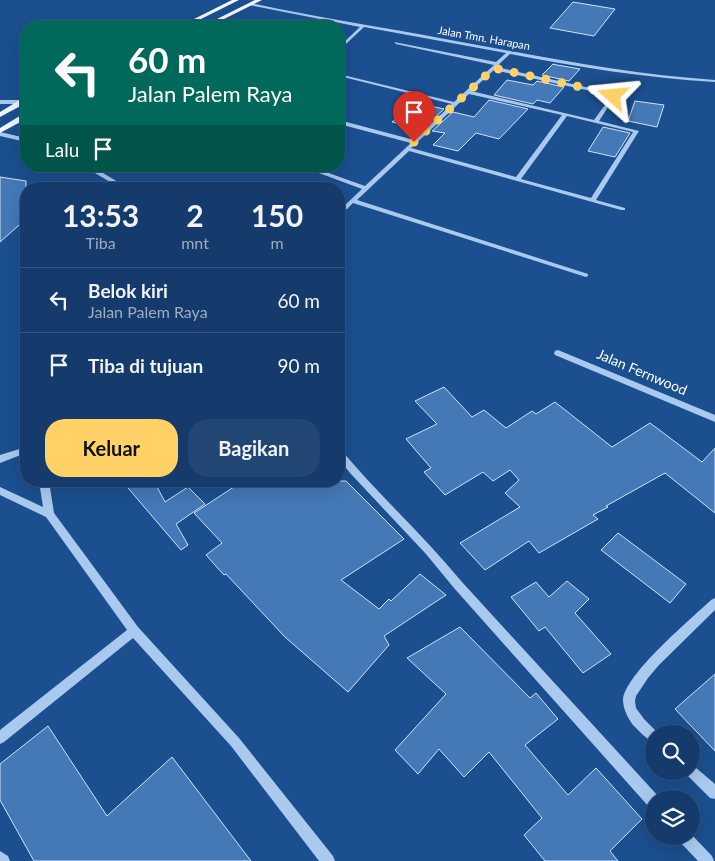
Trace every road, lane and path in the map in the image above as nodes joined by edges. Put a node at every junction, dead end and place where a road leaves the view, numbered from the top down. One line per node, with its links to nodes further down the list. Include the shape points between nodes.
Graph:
1 (236, 0): 4 (main road)
2 (259, 0): 3 (main road)
3 (250, 4): 5 (main road); 8 (street, Jalan Tmn. Harapan)
4 (222, 7): 5 (main road); 6 (main road)
5 (238, 10): 7 (main road)
6 (195, 20)
7 (218, 20)
8 (326, 20)
9 (345, 23): 10 (street, Jalan Tmn. Harapan)
10 (363, 26): 11 (street); 13 (street, Jalan Tmn. Harapan)
11 (346, 43)
12 (396, 43): 14 (street)
13 (510, 52): 14 (street); 16 (street, Jalan Tmn. Harapan, via 660,78)
14 (496, 66): 17 (street); 25 (street, via 611,94 612,98)
15 (345, 76): 21 (street)
16 (715, 81)
17 (468, 92): 21 (street); 23 (street)
18 (20, 101): 19 (street)
19 (0, 102)
20 (20, 103): 22 (main road)
21 (456, 104): 29 (street)
22 (0, 115)
23 (565, 115): 25 (street); 33 (street)
24 (20, 120): 27 (main road)
25 (595, 122): 36 (street, via 636,131)
26 (345, 124): 29 (street)
27 (0, 133): 28 (street)
28 (20, 138)
29 (414, 142): 30 (street)
30 (408, 149): 33 (street); 35 (street)
31 (97, 172): 34 (street)
32 (320, 172): 35 (street)
33 (518, 179): 36 (street)
34 (115, 182)
35 (366, 188): 37 (street)
36 (593, 200): 39 (street)
37 (352, 201): 38 (street); 40 (street)
38 (345, 207)
39 (623, 209)
40 (586, 275)
41 (558, 354): 42 (street, Jalan Fernwood)
42 (715, 419)
43 (20, 452): 44 (street)
44 (0, 459)
45 (345, 460): 54 (street)
46 (45, 487): 48 (street)
47 (0, 491): 48 (street)
48 (49, 514): 50 (street)
49 (715, 603): 51 (street, via 640,679 629,695 630,708)
50 (134, 631): 52 (street); 59 (street, via 235,742)
51 (645, 728)
52 (0, 738)
53 (700, 779): 55 (street)
54 (645, 792)
55 (715, 793)
56 (692, 845): 60 (street)
57 (0, 858): 58 (street)
58 (3, 861)
59 (328, 861)
60 (707, 861)

